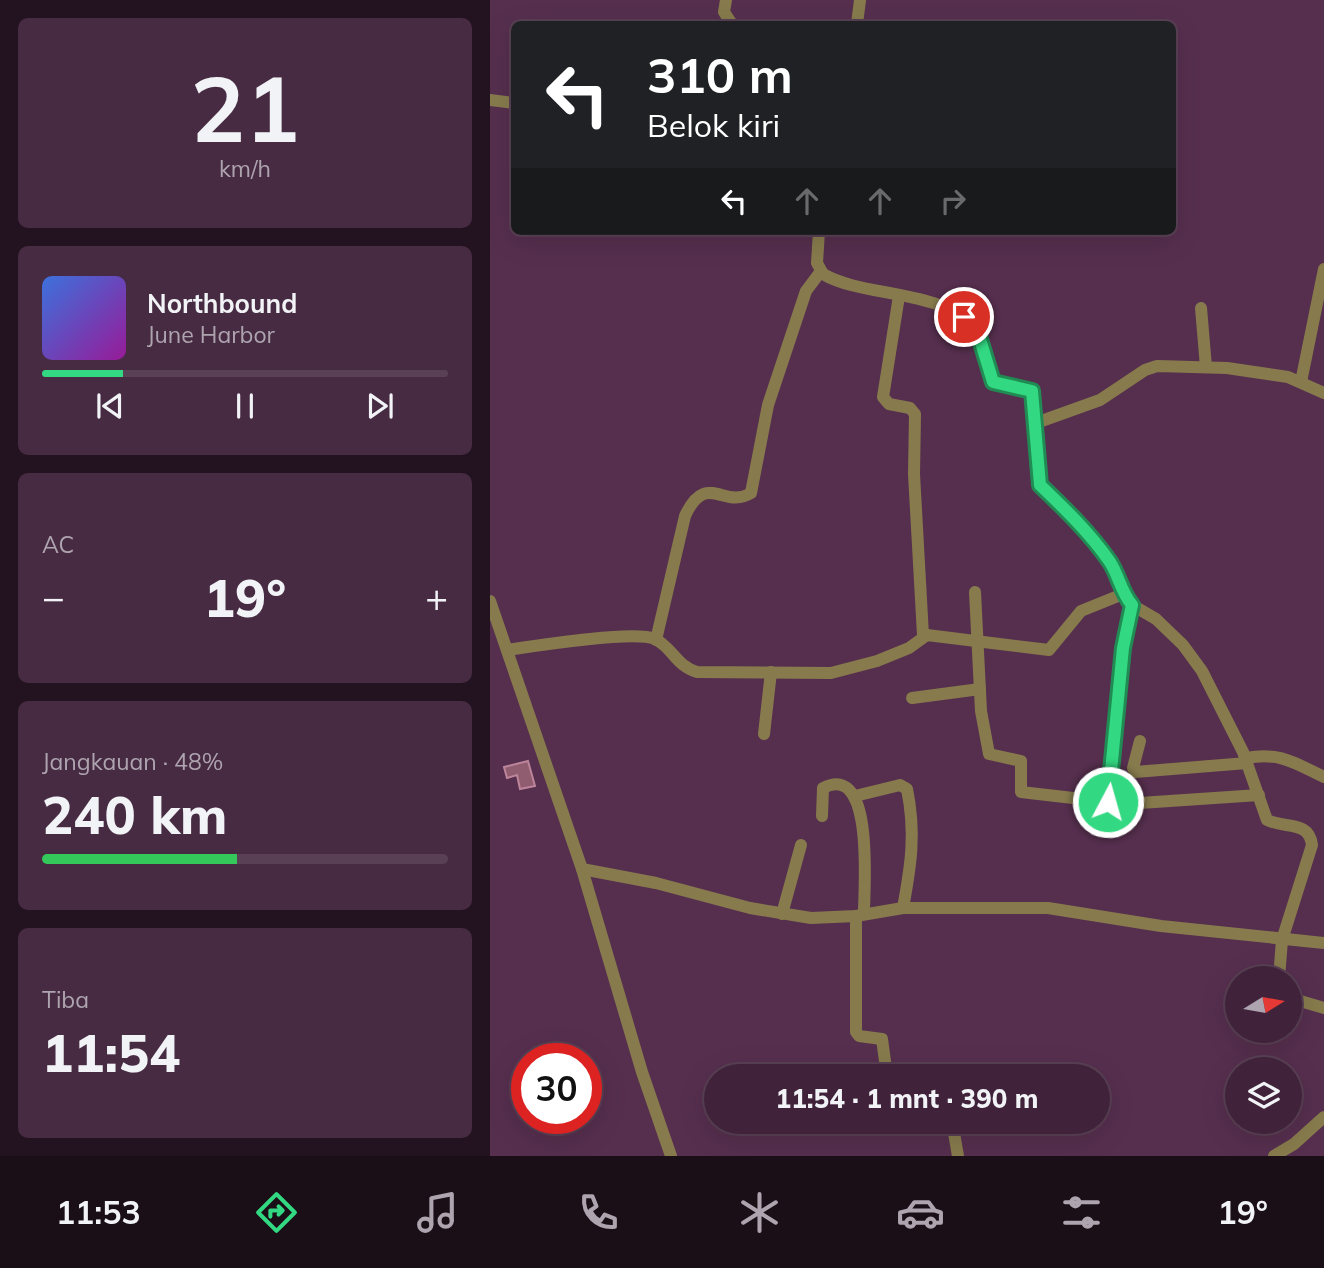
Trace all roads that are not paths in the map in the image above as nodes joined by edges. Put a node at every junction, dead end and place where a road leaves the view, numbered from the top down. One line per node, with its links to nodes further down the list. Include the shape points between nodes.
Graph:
1 (726, 0): 3 (street, via 724,12)
2 (860, 0): 4 (street)
3 (730, 21)
4 (857, 21)
5 (490, 100): 6 (street)
6 (511, 103)
7 (819, 235): 9 (street)
8 (1324, 269): 13 (street)
9 (821, 271): 10 (street, via 830,278); 21 (street, via 806,291 768,405 751,493 742,497 706,492 695,498 685,516)
10 (900, 296): 15 (street, via 964,317 979,336 993,382 1032,391); 20 (street, via 883,397 915,414)
11 (1201, 308): 12 (street)
12 (1206, 367): 13 (street); 15 (street, via 1157,366 1100,400)
13 (1301, 382): 14 (street)
14 (1324, 393)
15 (1036, 423): 17 (street, via 1040,485 1088,533 1112,565)
16 (975, 592): 22 (street)
17 (1123, 594): 19 (street); 22 (street, via 1081,611 1049,650)
18 (490, 601): 23 (street)
19 (1132, 605): 29 (street, via 1156,619 1184,645 1217,698); 33 (street, via 1123,648)
20 (923, 635): 22 (street); 24 (street, via 909,648 877,662 831,673)
21 (656, 640): 23 (street, via 588,639); 24 (street, via 688,670)
22 (977, 640): 25 (street)
23 (507, 650): 36 (street)
24 (771, 672): 27 (street)
25 (980, 689): 26 (street); 33 (street, via 989,754 1021,761 1020,791)
26 (912, 698)
27 (764, 734)
28 (1140, 741): 29 (street, via 1135,772)
29 (1246, 761): 30 (street, via 1281,756); 31 (street)
30 (1324, 777)
31 (1259, 795): 33 (street); 40 (street, via 1267,820 1301,827 1311,840)
32 (855, 796): 34 (street, via 842,786 823,788); 37 (street, via 900,785 906,789 913,860); 39 (street, via 863,838)
33 (1108, 802)
34 (822, 816)
35 (801, 845): 38 (street)
36 (582, 869): 38 (street); 48 (street)
37 (903, 908): 39 (street); 40 (street, via 1069,909 1161,926)
38 (782, 914): 39 (street, via 811,918)
39 (860, 914): 45 (street, via 856,1032 882,1039)
40 (1282, 940): 41 (street); 42 (street)
41 (1324, 943)
42 (1280, 966)
43 (1302, 1002): 44 (street)
44 (1324, 1008)
45 (885, 1064)
46 (1324, 1117): 50 (street)
47 (954, 1134): 49 (street)
48 (671, 1156)
49 (958, 1156)
50 (1274, 1156)

